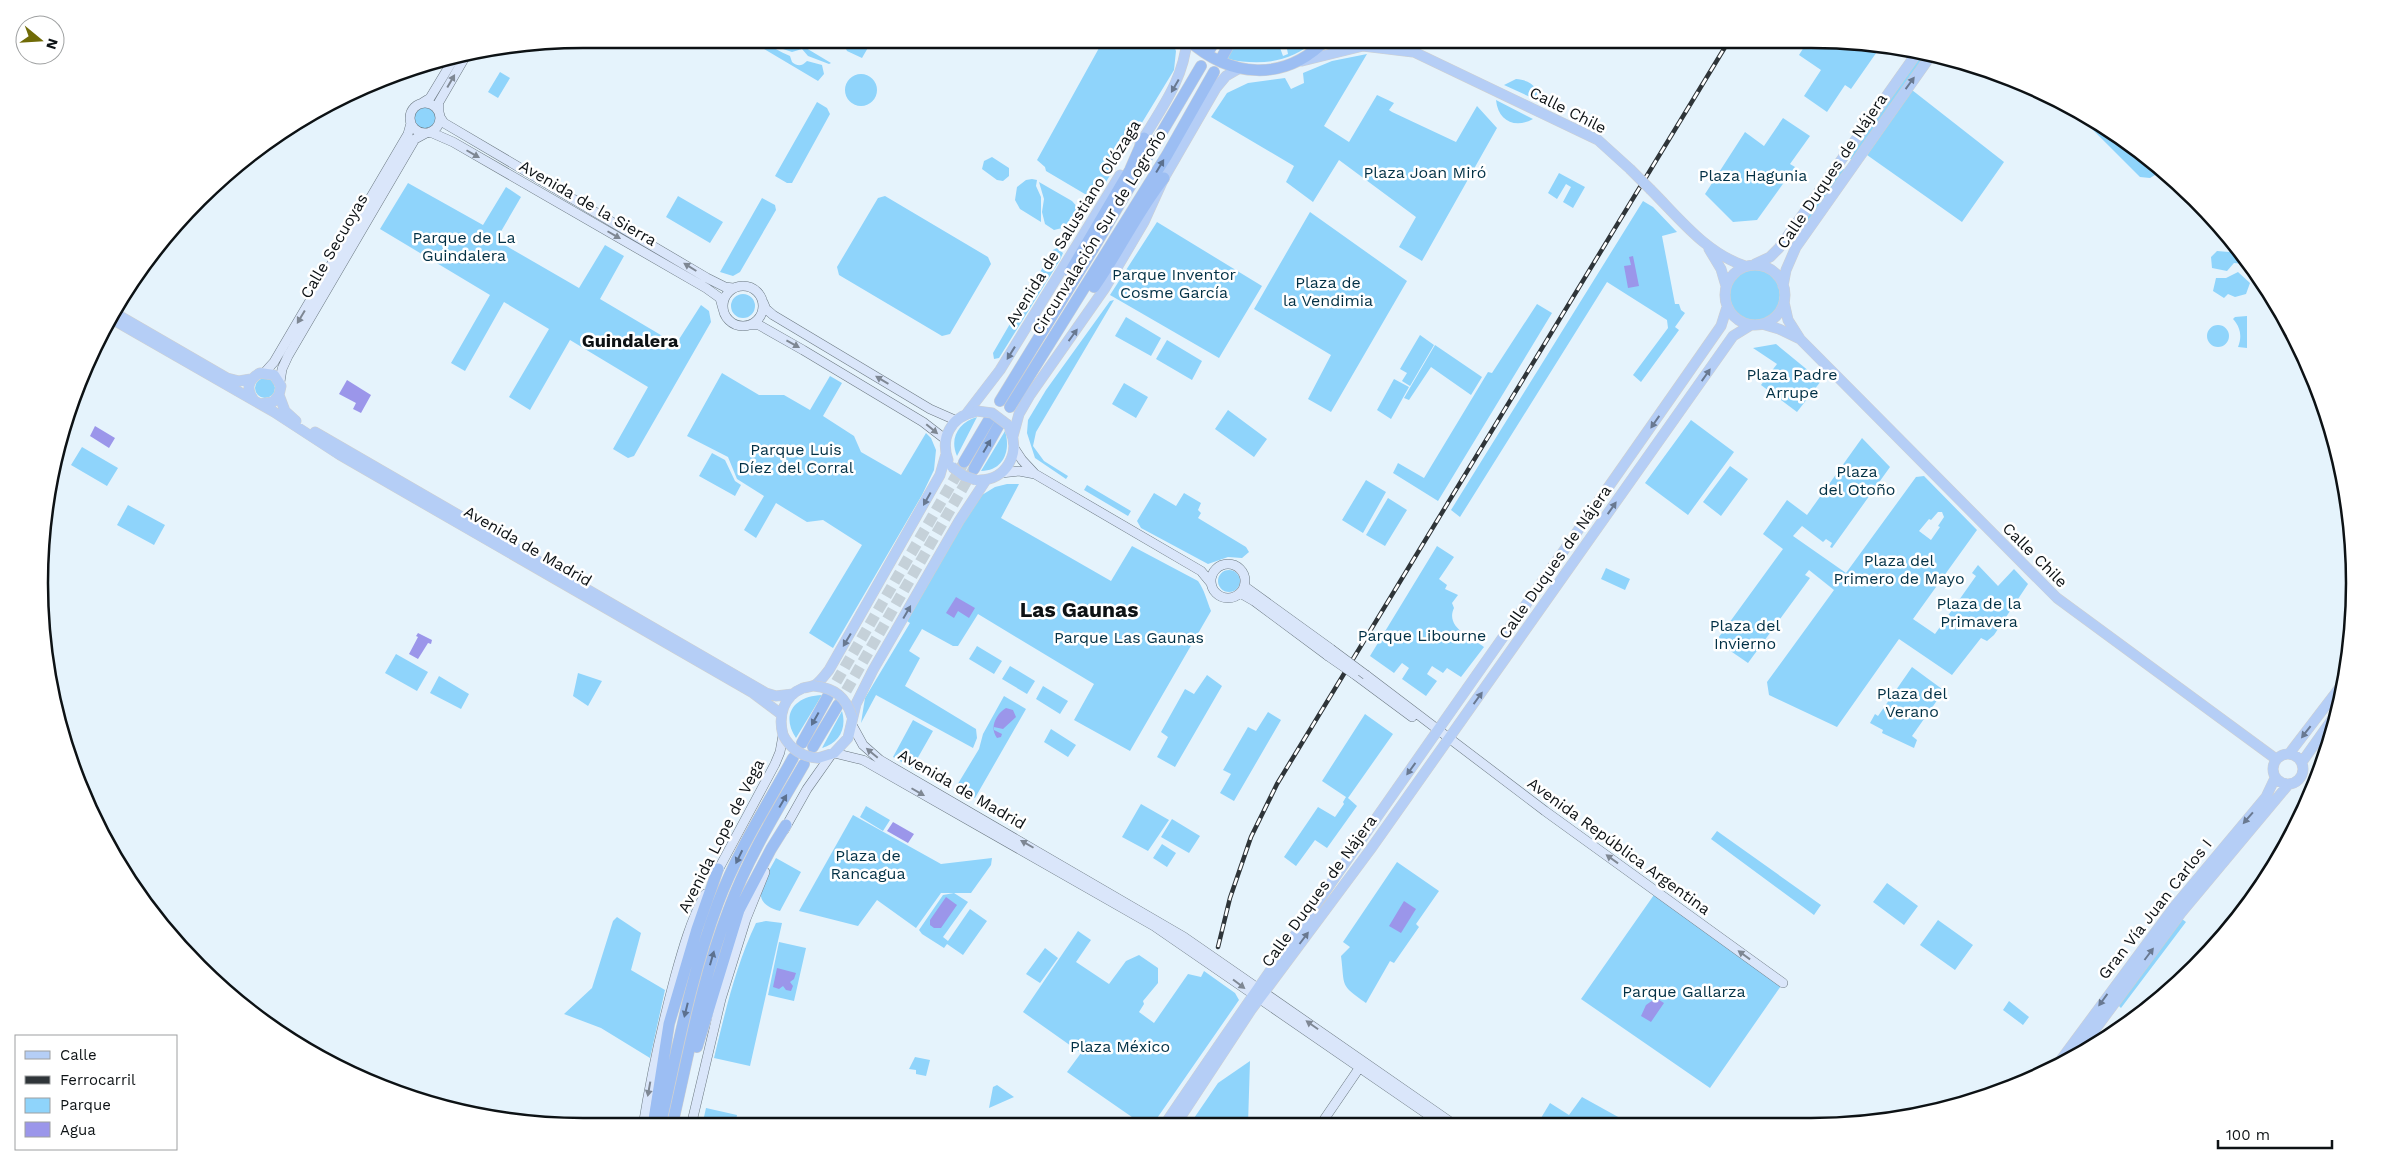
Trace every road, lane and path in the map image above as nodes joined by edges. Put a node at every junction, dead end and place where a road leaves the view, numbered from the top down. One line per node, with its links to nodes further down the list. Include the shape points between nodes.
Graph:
1 (1186, 48): 22 (main road, Avenida de Salustiano Olózaga, one-way to 22, via 1179,79)
2 (1198, 48): 16 (highway, via 1212,59)
3 (1227, 48): 9 (highway)
4 (1316, 48): 13 (highway)
5 (1355, 48): 13 (main road, Calle Chile)
6 (1380, 48): 8 (main road, Calle Chile)
7 (1408, 48): 8 (main road, Calle Chile)
8 (1414, 52): 24 (main road, Calle Chile, bridge, via 1598,140)
9 (1222, 57)
10 (1914, 58): 25 (main road, Calle Duques de Nájera, via 1779,248 1770,257)
11 (1927, 61): 27 (main road, Calle Duques de Nájera, one-way to 11, via 1786,270 1796,247)
12 (462, 62): 19 (main road, one-way to 12, via 439,102)
13 (1296, 62): 16 (highway, via 1273,69)
14 (450, 65): 18 (main road, via 430,98)
15 (1201, 66): 22 (highway, Circunvalación Sur de Logroño, via 1093,249 998,400 1130,170)
16 (1238, 69): 23 (main road, via 1226,76 1216,88)
17 (1214, 72): 34 (highway, Circunvalación Sur de Logroño, one-way to 17)
18 (422, 103): 19 (main road, via 432,104); 20 (main road, via 411,113)
19 (439, 114): 21 (main road, via 438,126); 28 (main road, Avenida de la Sierra, one-way to 19, via 707,278 444,123)
20 (411, 123): 21 (main road, via 417,131); 39 (main road, Calle Secuoyas, one-way to 39, via 371,199)
21 (428, 133): 32 (main road, Avenida de la Sierra, one-way to 32, via 447,139 709,290 720,298); 41 (main road, Calle Secuoyas, via 415,139 366,220 288,356)
22 (1144, 138): 45 (main road, Avenida de Salustiano Olózaga, one-way to 45)
23 (1164, 178): 34 (highway, via 1108,268); 48 (main road, one-way to 23, via 1019,414 1030,395 1100,295 1144,222)
24 (1708, 246): 25 (main road, Calle Chile, via 1728,260); 26 (main road, Calle Chile)
25 (1750, 265): 26 (main road, via 1732,274); 27 (main road, via 1773,271)
26 (1726, 286): 31 (main road)
27 (1784, 286): 30 (main road)
28 (733, 288): 29 (main road, via 752,288); 32 (main road, via 724,297)
29 (763, 302): 37 (main road, via 762,313); 46 (main road, one-way to 29, via 930,409 773,315)
30 (1784, 302): 36 (main road, via 1777,315); 38 (main road, Calle Chile, via 1788,320)
31 (1727, 307): 36 (main road, via 1739,321); 67 (main road, Calle Duques de Nájera, one-way to 67, via 1717,332)
32 (723, 309): 37 (main road, via 734,324)
33 (119, 315): 40 (main road, via 227,378)
34 (1065, 320): 44 (highway, Circunvalación Sur de Logroño)
35 (116, 321): 43 (main road, Avenida de Madrid)
36 (1756, 324): 38 (main road, Calle Chile, via 1779,329); 70 (main road, Calle Duques de Nájera, one-way to 36, via 1733,336)
37 (750, 325): 49 (main road, one-way to 49, via 759,325 804,350 923,422)
38 (1800, 339): 76 (main road, Calle Chile, via 2056,598)
39 (265, 372): 40 (main road); 41 (main road)
40 (251, 379): 43 (main road, via 248,389)
41 (280, 382): 42 (main road)
42 (279, 395): 43 (main road, via 273,402); 61 (main road, Avenida de Madrid, via 285,411 300,424 763,691 776,696)
43 (256, 402): 65 (main road, Avenida de Madrid, via 340,455 753,693)
44 (1010, 407)
45 (972, 412): 46 (main road); 47 (main road, bridge, via 992,413)
46 (956, 420): 49 (main road)
47 (999, 422): 48 (main road); 52 (highway)
48 (1013, 436): 50 (main road)
49 (945, 439): 51 (main road)
50 (1014, 448): 53 (main road, via 1010,462); 54 (main road)
51 (946, 454): 52 (main road, bridge, via 952,467 964,476); 60 (main road, one-way to 60, via 940,475 892,561 829,670)
52 (975, 473): 53 (main road); 66 (main road, one-way to 52, via 873,670 974,495)
53 (1001, 473): 54 (main road, via 1019,471)
54 (1035, 474): 55 (main road)
55 (1197, 568): 56 (main road); 57 (main road)
56 (1215, 570): 57 (main road); 58 (main road, via 1224,564 1235,565 1244,573)
57 (1211, 583): 58 (main road, via 1214,591 1223,597 1234,597)
58 (1242, 590): 59 (main road, Avenida República Argentina)
59 (1330, 652): 67 (main road, Avenida República Argentina, bridge, via 1366,674); 67 (main road, Avenida República Argentina, bridge, via 1354,674 1424,725)
60 (814, 686): 61 (main road); 66 (main road, bridge, via 835,691 849,707)
61 (793, 694): 65 (main road)
62 (828, 696): 71 (highway, one-way to 71)
63 (2333, 697): 74 (main road, one-way to 74)
64 (838, 705): 72 (highway)
65 (781, 714): 69 (main road)
66 (852, 721): 73 (main road, via 844,744); 83 (main road, Avenida de Madrid, one-way to 66, via 880,760 863,745)
67 (1439, 730): 70 (main road, Avenida República Argentina); 85 (main road, Calle Duques de Nájera, one-way to 85)
68 (2324, 731): 77 (main road)
69 (783, 735): 72 (main road, bridge, via 793,750 810,757); 82 (main road, Avenida Lope de Vega, via 775,764)
70 (1450, 737): 84 (main road, Avenida República Argentina, one-way to 70, via 1545,811); 85 (main road, Calle Duques de Nájera, one-way to 70)
71 (802, 743)
72 (816, 753): 73 (main road)
73 (832, 754): 81 (main road, via 807,788); 83 (main road, Avenida de Madrid, one-way to 83, via 863,760)
74 (2289, 754): 76 (main road); 77 (main road)
75 (793, 758): 91 (highway, one-way to 91, via 744,846 700,953)
76 (2276, 760): 79 (main road)
77 (2302, 762): 80 (main road, via 2302,777)
78 (804, 764): 93 (highway, one-way to 78, via 712,956 729,908 743,874)
79 (2275, 778): 80 (main road); 87 (main road, Gran Vía Juan Carlos I, one-way to 87, via 2266,797 2174,907)
80 (2288, 785): 86 (main road, Gran Vía Juan Carlos I, one-way to 80, via 2181,913)
81 (786, 826): 92 (highway, via 739,910); 94 (main road, via 746,919 721,1000)
82 (718, 870): 89 (main road, Avenida Lope de Vega, one-way to 89, via 698,907 684,947 667,1006); 90 (highway, via 669,1024)
83 (1066, 872): 85 (main road, via 1184,937)
84 (1783, 983)
85 (1262, 994): 88 (main road); 88 (main road, one-way to 85, via 1352,1053); 95 (main road); 96 (main road)
86 (2087, 1040)
87 (2067, 1052)
88 (1362, 1065): 97 (main road); 98 (main road); 99 (main road)
89 (645, 1118)
90 (654, 1118)
91 (662, 1118)
92 (674, 1118)
93 (674, 1118)
94 (693, 1118)
95 (1169, 1118)
96 (1180, 1118)
97 (1326, 1118)
98 (1433, 1118)
99 (1444, 1118)

